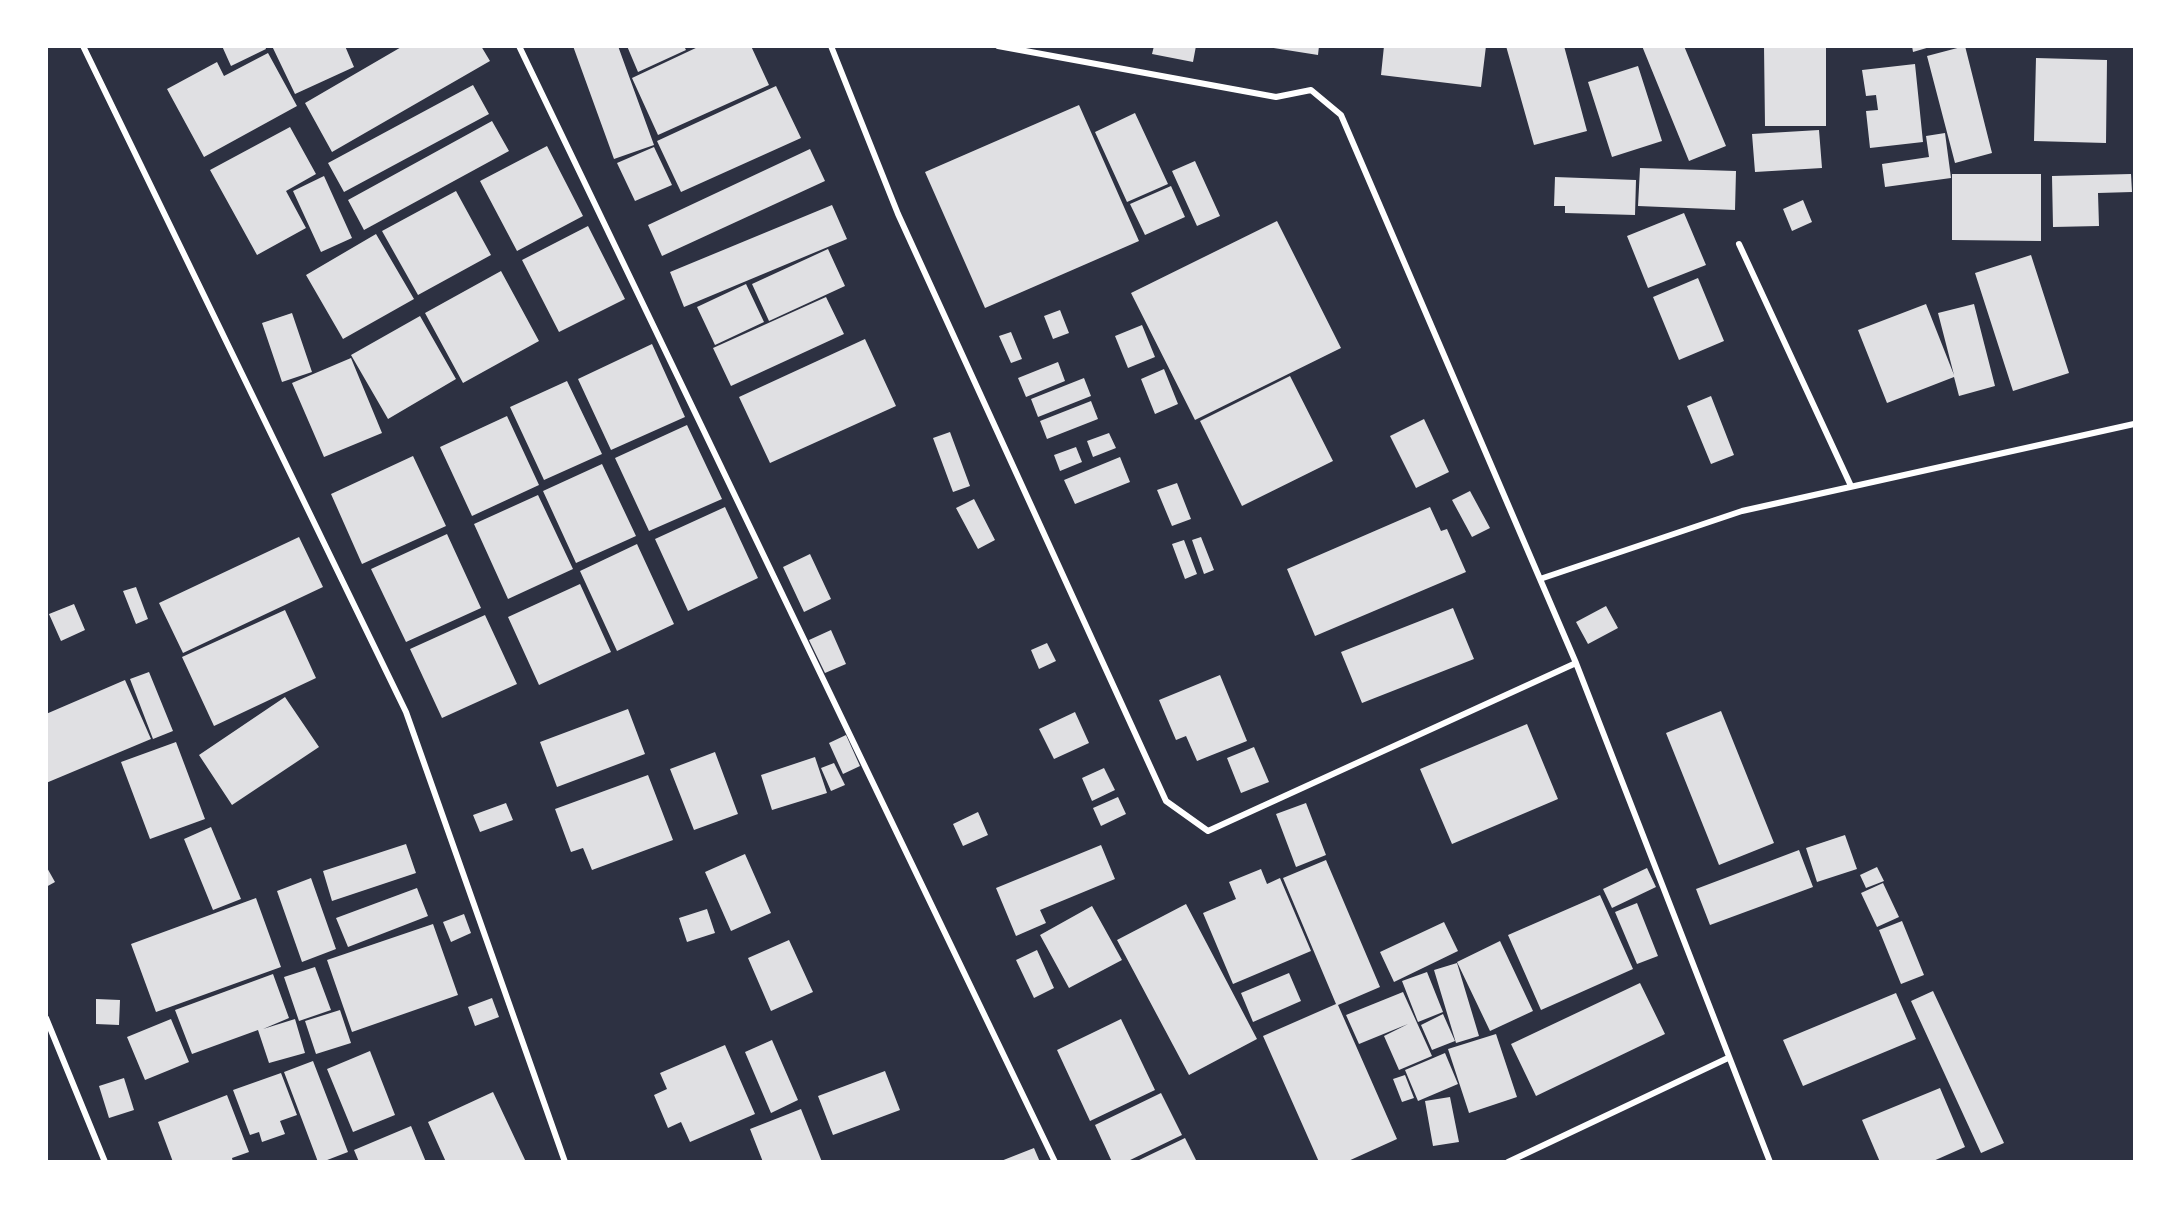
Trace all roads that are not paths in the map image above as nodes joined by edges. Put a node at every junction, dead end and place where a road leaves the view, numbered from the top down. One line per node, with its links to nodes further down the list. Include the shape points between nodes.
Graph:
1 (83, 46): 13 (street, via 406,712)
2 (519, 46): 14 (street)
3 (831, 46): 9 (street, via 898,214 1166,801 1208,831)
4 (998, 46): 8 (street, via 1276,97 1311,90 1341,115)
5 (1739, 244): 7 (street)
6 (2134, 424): 7 (street)
7 (1851, 486): 8 (street, via 1742,511)
8 (1540, 579): 9 (street)
9 (1576, 663): 11 (street)
10 (46, 1018): 12 (street)
11 (1728, 1058): 15 (street); 16 (street)
12 (103, 1161)
13 (565, 1161)
14 (1055, 1161)
15 (1508, 1161)
16 (1770, 1161)

